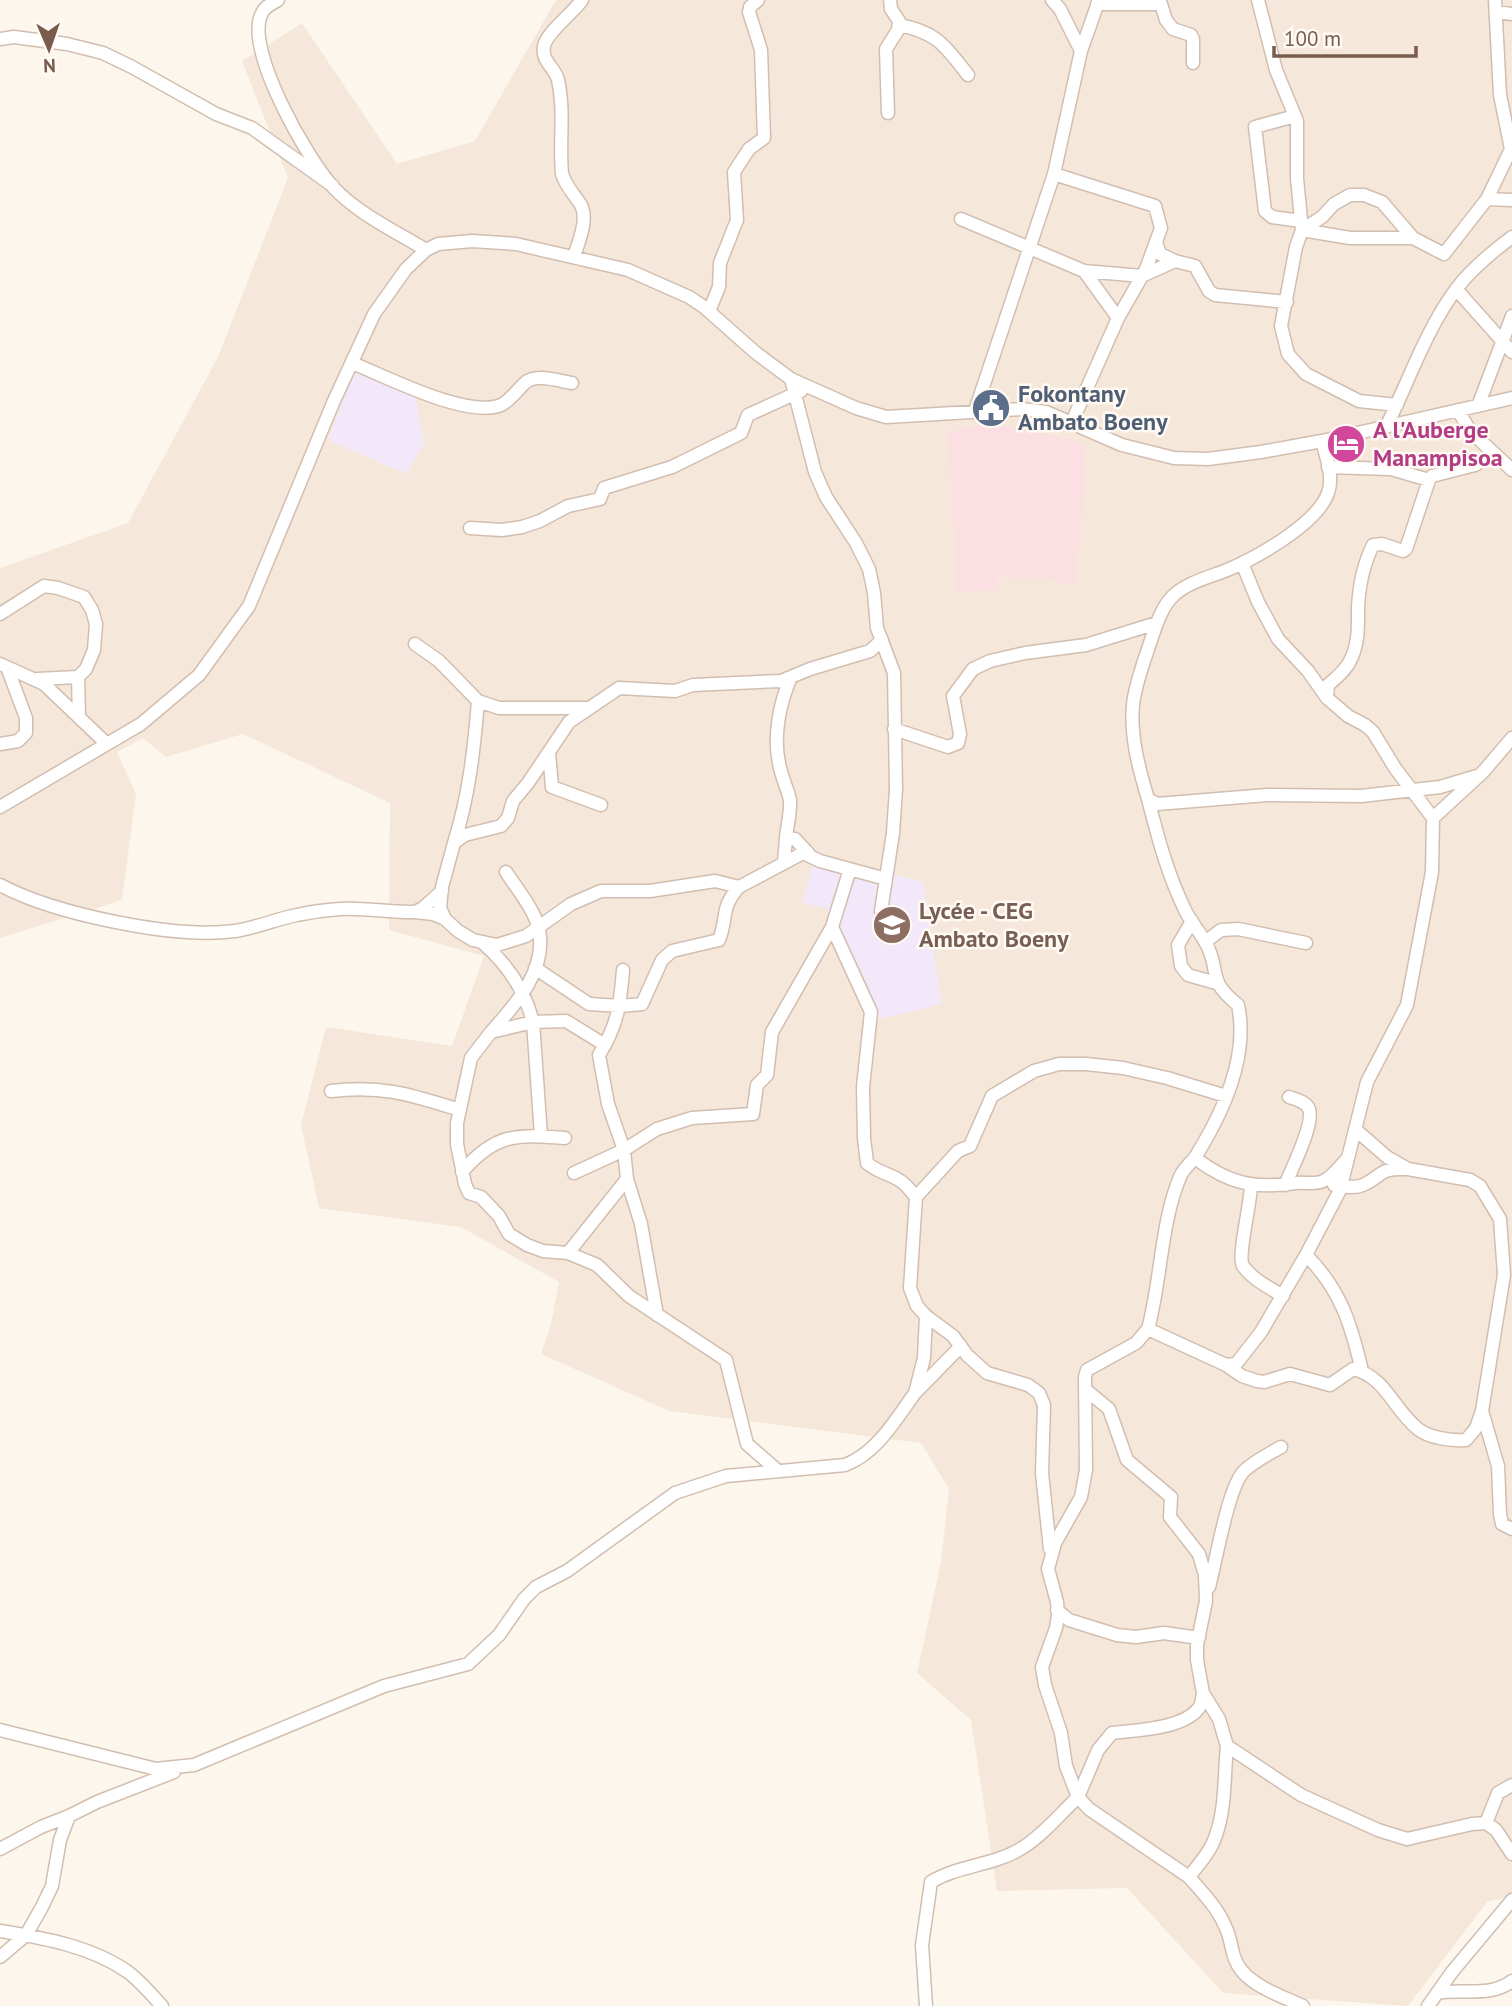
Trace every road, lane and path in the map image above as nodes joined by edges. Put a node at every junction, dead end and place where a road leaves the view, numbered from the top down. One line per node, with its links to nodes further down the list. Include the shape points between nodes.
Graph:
1 (278, 0): 21 (street, via 261,15 260,47 274,89 297,134)
2 (582, 0): 31 (street, via 548,36 544,55 559,89 562,174 565,185 582,204 582,229)
3 (743, 0): 10 (street)
4 (758, 0): 10 (street)
5 (890, 0): 12 (street)
6 (1052, 0): 14 (street)
7 (1258, 0): 19 (street, via 1276,70)
8 (1098, 2): 14 (street); 15 (street, via 1161,4 1173,29 1191,35)
9 (1495, 6): 11 (street); 17 (street)
10 (749, 12): 37 (street, via 761,50 764,138 749,149 734,172 737,220 720,263 719,287)
11 (1512, 13)
12 (899, 25): 16 (street, via 930,33); 18 (street, via 886,49)
13 (0, 39): 21 (street, via 67,44 103,53 216,114 252,128)
14 (1081, 51): 20 (street)
15 (1193, 63)
16 (968, 75)
17 (1506, 95): 22 (street, via 1511,149)
18 (888, 113)
19 (1296, 116): 25 (street); 25 (street, via 1255,127 1265,211)
20 (1054, 174): 28 (street, via 1155,206 1161,228); 29 (street)
21 (332, 186): 30 (street)
22 (1488, 198): 23 (street); 27 (street, via 1444,254)
23 (1512, 200)
24 (961, 219): 29 (street)
25 (1301, 225): 27 (street, via 1350,238); 27 (street, via 1322,217 1350,195 1364,195 1382,202); 36 (street)
26 (1512, 237): 35 (street, via 1479,263)
27 (1413, 238)
28 (1156, 242): 32 (street, via 1160,254); 34 (street)
29 (1030, 248): 33 (street); 51 (street)
30 (426, 250): 31 (street, via 438,244 492,242); 42 (street, via 406,269 374,314)
31 (574, 256): 37 (street, via 628,270)
32 (1175, 261): 34 (street); 36 (street, via 1195,267 1215,295)
33 (1084, 271): 34 (street); 39 (street)
34 (1142, 276): 39 (street)
35 (1457, 289): 40 (street); 48 (street, via 1438,317)
36 (1286, 302): 48 (street, via 1281,326 1288,354 1306,374 1359,401)
37 (709, 311): 43 (street)
38 (1512, 316): 40 (street)
39 (1118, 318): 52 (street)
40 (1503, 340): 41 (street); 49 (street)
41 (1512, 352)
42 (352, 363): 44 (street, via 468,407 500,405 527,380); 76 (street, via 249,606 199,676 141,724)
43 (791, 379): 45 (street); 46 (street)
44 (572, 383)
45 (807, 386): 46 (street); 51 (street, via 886,417)
46 (796, 395): 59 (street, via 748,415 741,433 672,467 604,488 600,499 568,506 522,527); 63 (street, via 815,472 869,569)
47 (1512, 398): 49 (street)
48 (1397, 405): 53 (street)
49 (1478, 406): 50 (street)
50 (1458, 410): 53 (street); 55 (street)
51 (975, 411): 52 (street, via 1022,409)
52 (1072, 422): 54 (street, via 1122,445 1174,458 1208,459)
53 (1386, 427): 54 (street)
54 (1322, 441): 56 (street)
55 (1493, 453): 57 (street); 58 (street, via 1475,465 1432,475)
56 (1328, 467): 58 (street, via 1391,468); 60 (street, via 1328,492 1317,512)
57 (1512, 470)
58 (1429, 480): 69 (street, via 1406,549 1373,545 1361,582 1355,648 1350,663 1328,685)
59 (470, 528)
60 (1242, 563): 62 (street, via 1186,586 1173,596); 69 (street, via 1278,639)
61 (0, 614): 66 (street, via 44,586 84,597 96,624 94,650)
62 (1157, 623): 73 (street, via 1086,645 1025,653 973,669 953,696 958,743 948,747); 80 (street, via 1133,702 1136,748)
63 (882, 640): 67 (street, via 870,651); 73 (street, via 894,673)
64 (415, 644): 70 (street)
65 (4, 665): 68 (street); 75 (street, via 26,719 26,733 18,741)
66 (78, 677): 68 (street); 72 (street)
67 (791, 677): 71 (street, via 693,685 674,691 619,688); 84 (street, via 777,744 790,803)
68 (35, 679): 72 (street)
69 (1327, 698): 79 (street, via 1373,733)
70 (478, 701): 71 (street, via 499,708); 85 (street, via 472,771)
71 (587, 708): 77 (street, via 569,722)
72 (79, 717): 76 (street)
73 (894, 730): 90 (street, via 896,789)
74 (1512, 737): 78 (street)
75 (0, 744)
76 (107, 744): 82 (street)
77 (549, 752): 81 (street, via 552,786); 85 (street, via 513,801 501,826)
78 (1477, 776): 79 (street); 83 (street)
79 (1413, 790): 80 (street, via 1157,804); 83 (street)
80 (1148, 799): 97 (street, via 1166,867)
81 (601, 805)
82 (0, 807)
83 (1433, 818): 115 (street, via 1432,872 1407,1005 1367,1082)
84 (786, 838): 86 (street, via 795,839); 87 (street)
85 (454, 842): 93 (street)
86 (809, 854): 87 (street); 88 (street)
87 (784, 862): 92 (street)
88 (850, 869): 90 (street); 98 (street)
89 (506, 872): 99 (street)
90 (886, 879): 94 (street)
91 (0, 885): 95 (street, via 86,916 197,932 235,931 341,909)
92 (739, 887): 99 (street, via 715,881 650,891 601,891 571,904); 107 (street, via 728,899 719,940 672,951 662,960 642,1004)
93 (442, 891): 95 (street); 96 (street, via 440,908)
94 (881, 911)
95 (415, 912): 96 (street)
96 (445, 919): 100 (street)
97 (1192, 921): 101 (street); 105 (street, via 1178,945 1181,966 1188,975)
98 (832, 927): 118 (street, via 772,1032 767,1075 757,1085 752,1114 692,1118 657,1129); 129 (street, via 871,1012 863,1087 867,1163 875,1171 897,1178)
99 (539, 930): 100 (street, via 497,945); 103 (street)
100 (481, 942): 106 (street, via 507,966)
101 (1205, 942): 102 (street, via 1222,930 1238,929); 105 (street)
102 (1306, 943)
103 (535, 968): 106 (street); 107 (street, via 589,1004)
104 (623, 970): 107 (street)
105 (1216, 983): 112 (street, via 1238,1005 1241,1019 1236,1071)
106 (523, 995): 108 (street); 109 (street)
107 (620, 1006): 110 (street)
108 (533, 1022): 109 (street); 110 (street, via 566,1021); 116 (street)
109 (491, 1032): 114 (street, via 471,1058)
110 (605, 1045): 118 (street, via 599,1055 601,1068)
111 (331, 1091): 114 (street, via 362,1087 397,1091)
112 (1226, 1096): 120 (street); 129 (street, via 1123,1068 1059,1064 1034,1071 992,1096 971,1146 958,1151)
113 (1289, 1097): 127 (street, via 1306,1104 1310,1124)
114 (460, 1110): 122 (street, via 457,1144)
115 (1356, 1130): 119 (street); 121 (street)
116 (541, 1136): 117 (street); 122 (street, via 504,1138 489,1145)
117 (565, 1138)
118 (624, 1150): 123 (street); 124 (street)
119 (1349, 1157): 125 (street); 128 (street)
120 (1195, 1158): 126 (street, via 1227,1178); 135 (street, via 1180,1175)
121 (1408, 1169): 128 (street, via 1384,1170 1363,1185); 141 (street, via 1470,1180 1480,1186 1500,1219 1504,1275)
122 (462, 1172): 130 (street, via 469,1193 499,1216 509,1234 543,1251)
123 (574, 1173)
124 (627, 1179): 130 (street); 133 (street, via 641,1224)
125 (1320, 1183): 127 (street); 128 (street)
126 (1251, 1185): 127 (street); 132 (street, via 1242,1265)
127 (1285, 1185)
128 (1341, 1186): 131 (street)
129 (916, 1197): 134 (street, via 911,1288 916,1306)
130 (568, 1253): 133 (street, via 597,1265)
131 (1306, 1255): 132 (street); 138 (street, via 1338,1295)
132 (1283, 1296): 137 (street, via 1236,1364)
133 (657, 1315): 145 (street, via 726,1360 747,1444)
134 (926, 1316): 136 (street); 140 (street, via 924,1358)
135 (1148, 1329): 137 (street); 139 (street, via 1136,1343 1087,1370)
136 (961, 1346): 140 (street); 147 (street, via 987,1373 1028,1385 1039,1393 1044,1405 1042,1473)
137 (1226, 1365): 138 (street, via 1242,1377 1264,1382 1290,1374 1330,1385 1353,1369)
138 (1362, 1371): 142 (street, via 1390,1395 1419,1431)
139 (1085, 1389): 147 (street, via 1086,1470 1081,1497); 148 (street, via 1109,1409 1127,1461 1171,1497 1170,1517 1199,1554)
140 (915, 1393): 145 (street, via 861,1459 845,1465)
141 (1482, 1411): 142 (street); 143 (street)
142 (1466, 1440): 143 (street)
143 (1494, 1446): 146 (street, via 1502,1524)
144 (1281, 1447): 148 (street, via 1243,1472 1227,1505)
145 (778, 1471): 154 (street, via 726,1476 675,1493 567,1572 536,1587 499,1635 468,1664 384,1686)
146 (1512, 1529)
147 (1051, 1555): 149 (street, via 1048,1569)
148 (1206, 1601): 150 (street)
149 (1057, 1610): 150 (street, via 1069,1620 1117,1635 1164,1633); 156 (street, via 1056,1628 1042,1667)
150 (1199, 1638): 151 (street, via 1197,1660)
151 (1203, 1693): 153 (street, via 1219,1718); 156 (street, via 1200,1707 1186,1718 1112,1733 1098,1750)
152 (0, 1730): 154 (street, via 156,1769)
153 (1227, 1746): 158 (street, via 1301,1795 1406,1839); 161 (street, via 1216,1836)
154 (194, 1765): 157 (street)
155 (1512, 1785): 158 (street, via 1498,1793)
156 (1077, 1797): 161 (street); 169 (street, via 1022,1848 931,1882 922,1945)
157 (69, 1816): 159 (street); 164 (street, via 51,1886)
158 (1486, 1823): 160 (street)
159 (0, 1849)
160 (1512, 1854)
161 (1189, 1877): 170 (street, via 1226,1927 1233,1957 1243,1973)
162 (1512, 1901): 167 (street)
163 (0, 1931): 164 (street)
164 (26, 1935): 165 (street); 168 (street, via 93,1954 128,1972)
165 (0, 1957)
166 (1512, 1981): 167 (street, via 1489,1991)
167 (1437, 1993): 171 (street)
168 (162, 2006)
169 (926, 2006)
170 (1303, 2006)
171 (1428, 2006)

